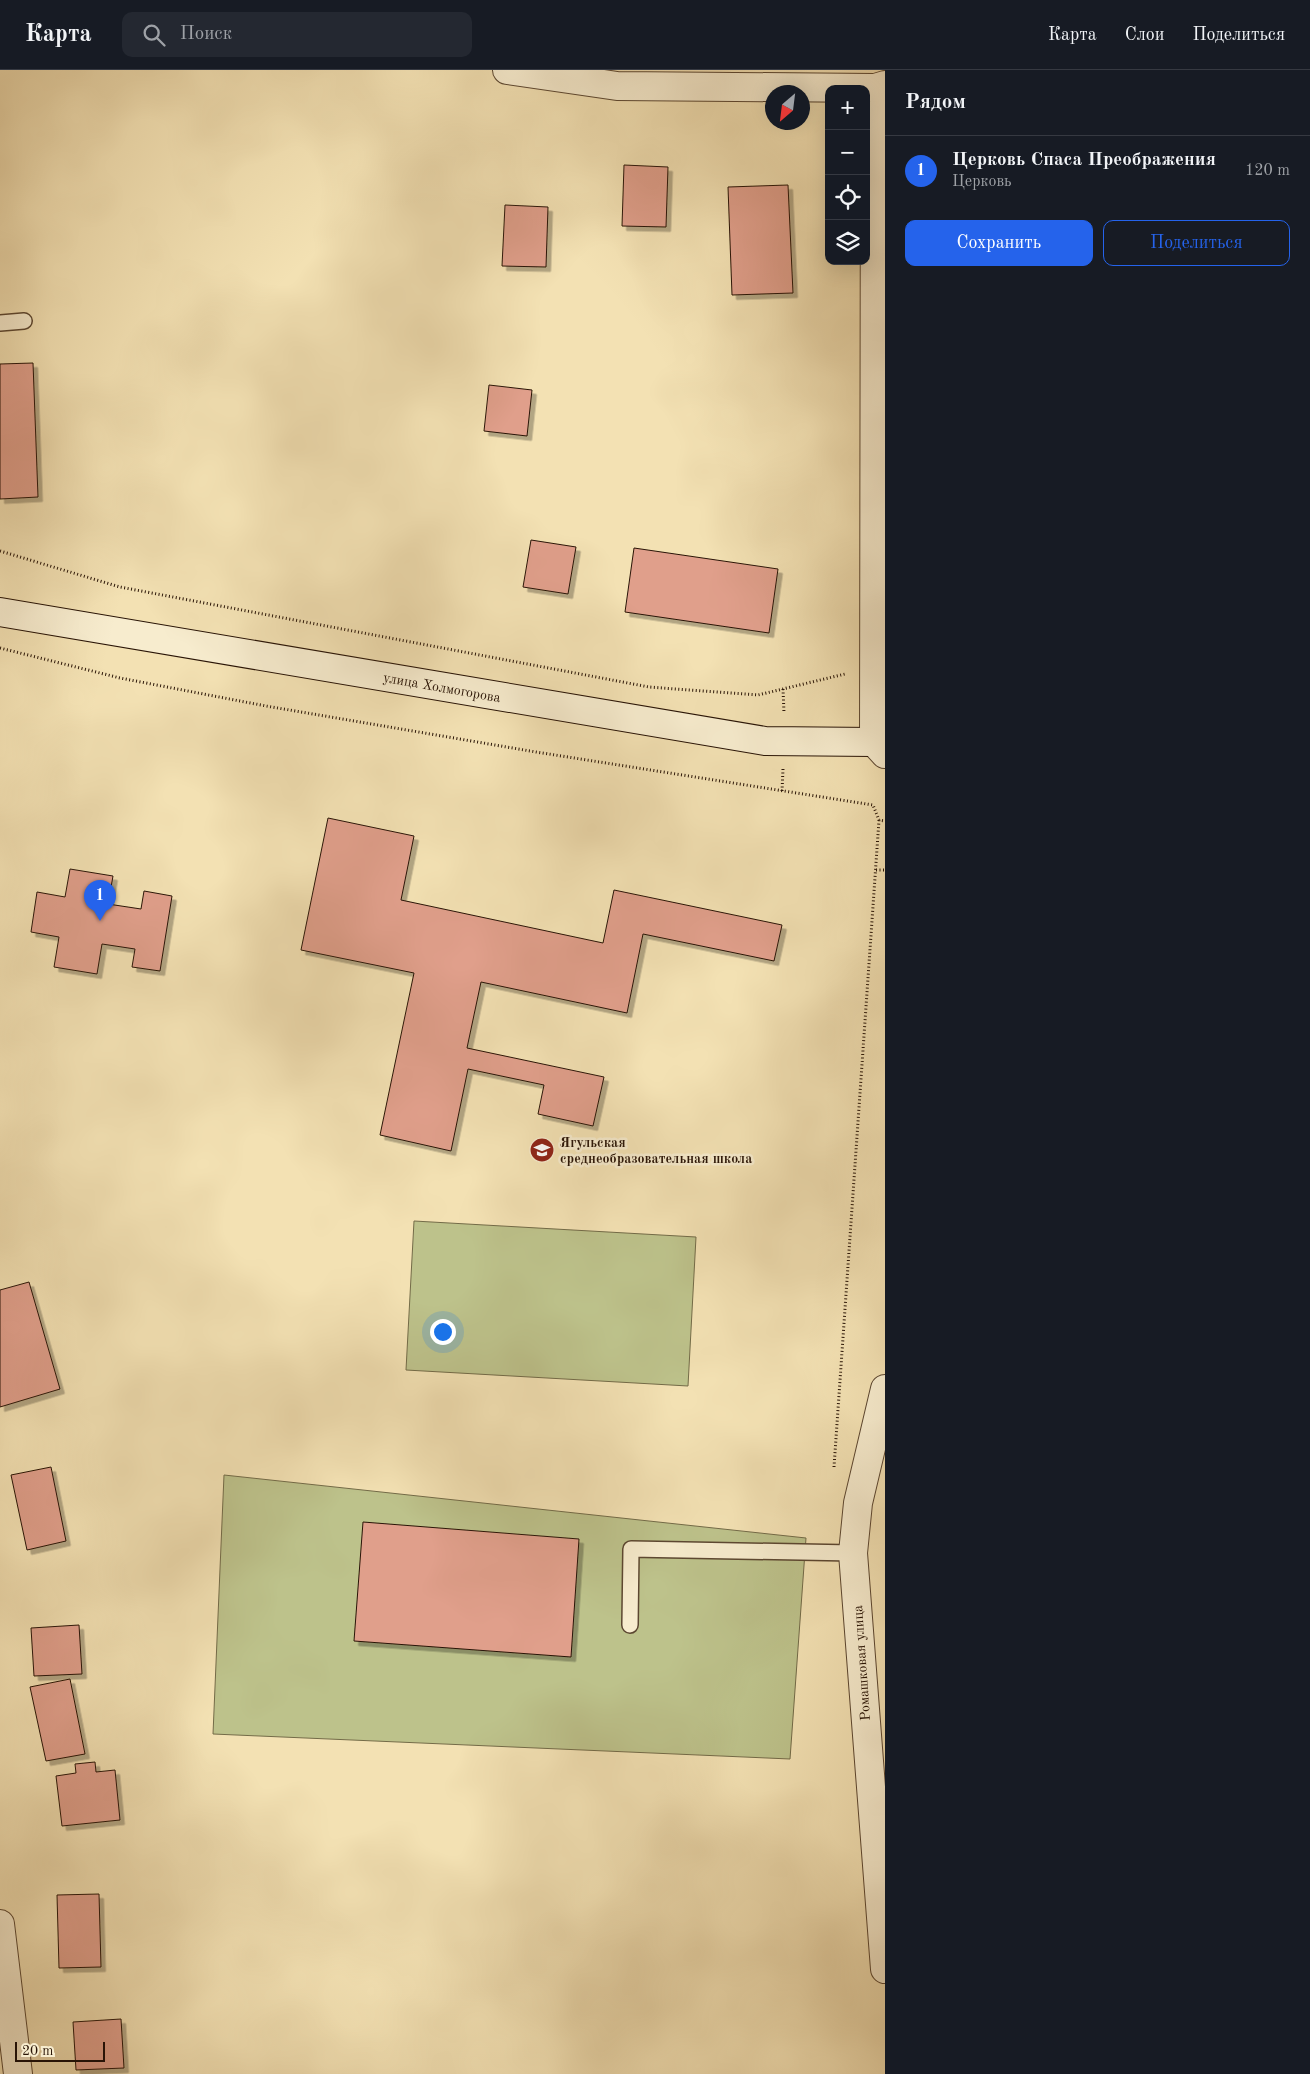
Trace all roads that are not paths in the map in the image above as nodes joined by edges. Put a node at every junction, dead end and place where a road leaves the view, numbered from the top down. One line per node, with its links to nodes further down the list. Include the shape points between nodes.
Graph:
1 (508, 70): 2 (street, via 617,86)
2 (878, 81): 6 (street, via 874,668)
3 (24, 321): 4 (lane)
4 (0, 323)
5 (0, 612): 6 (street, улица Холмогорова, via 766,741)
6 (881, 745)
7 (885, 1389): 8 (street, Ромашковая улица, via 858,1503)
8 (853, 1553): 9 (lane, via 630,1549); 11 (street, Ромашковая улица)
9 (630, 1626)
10 (0, 1924): 12 (street)
11 (885, 1969)
12 (18, 2074)

